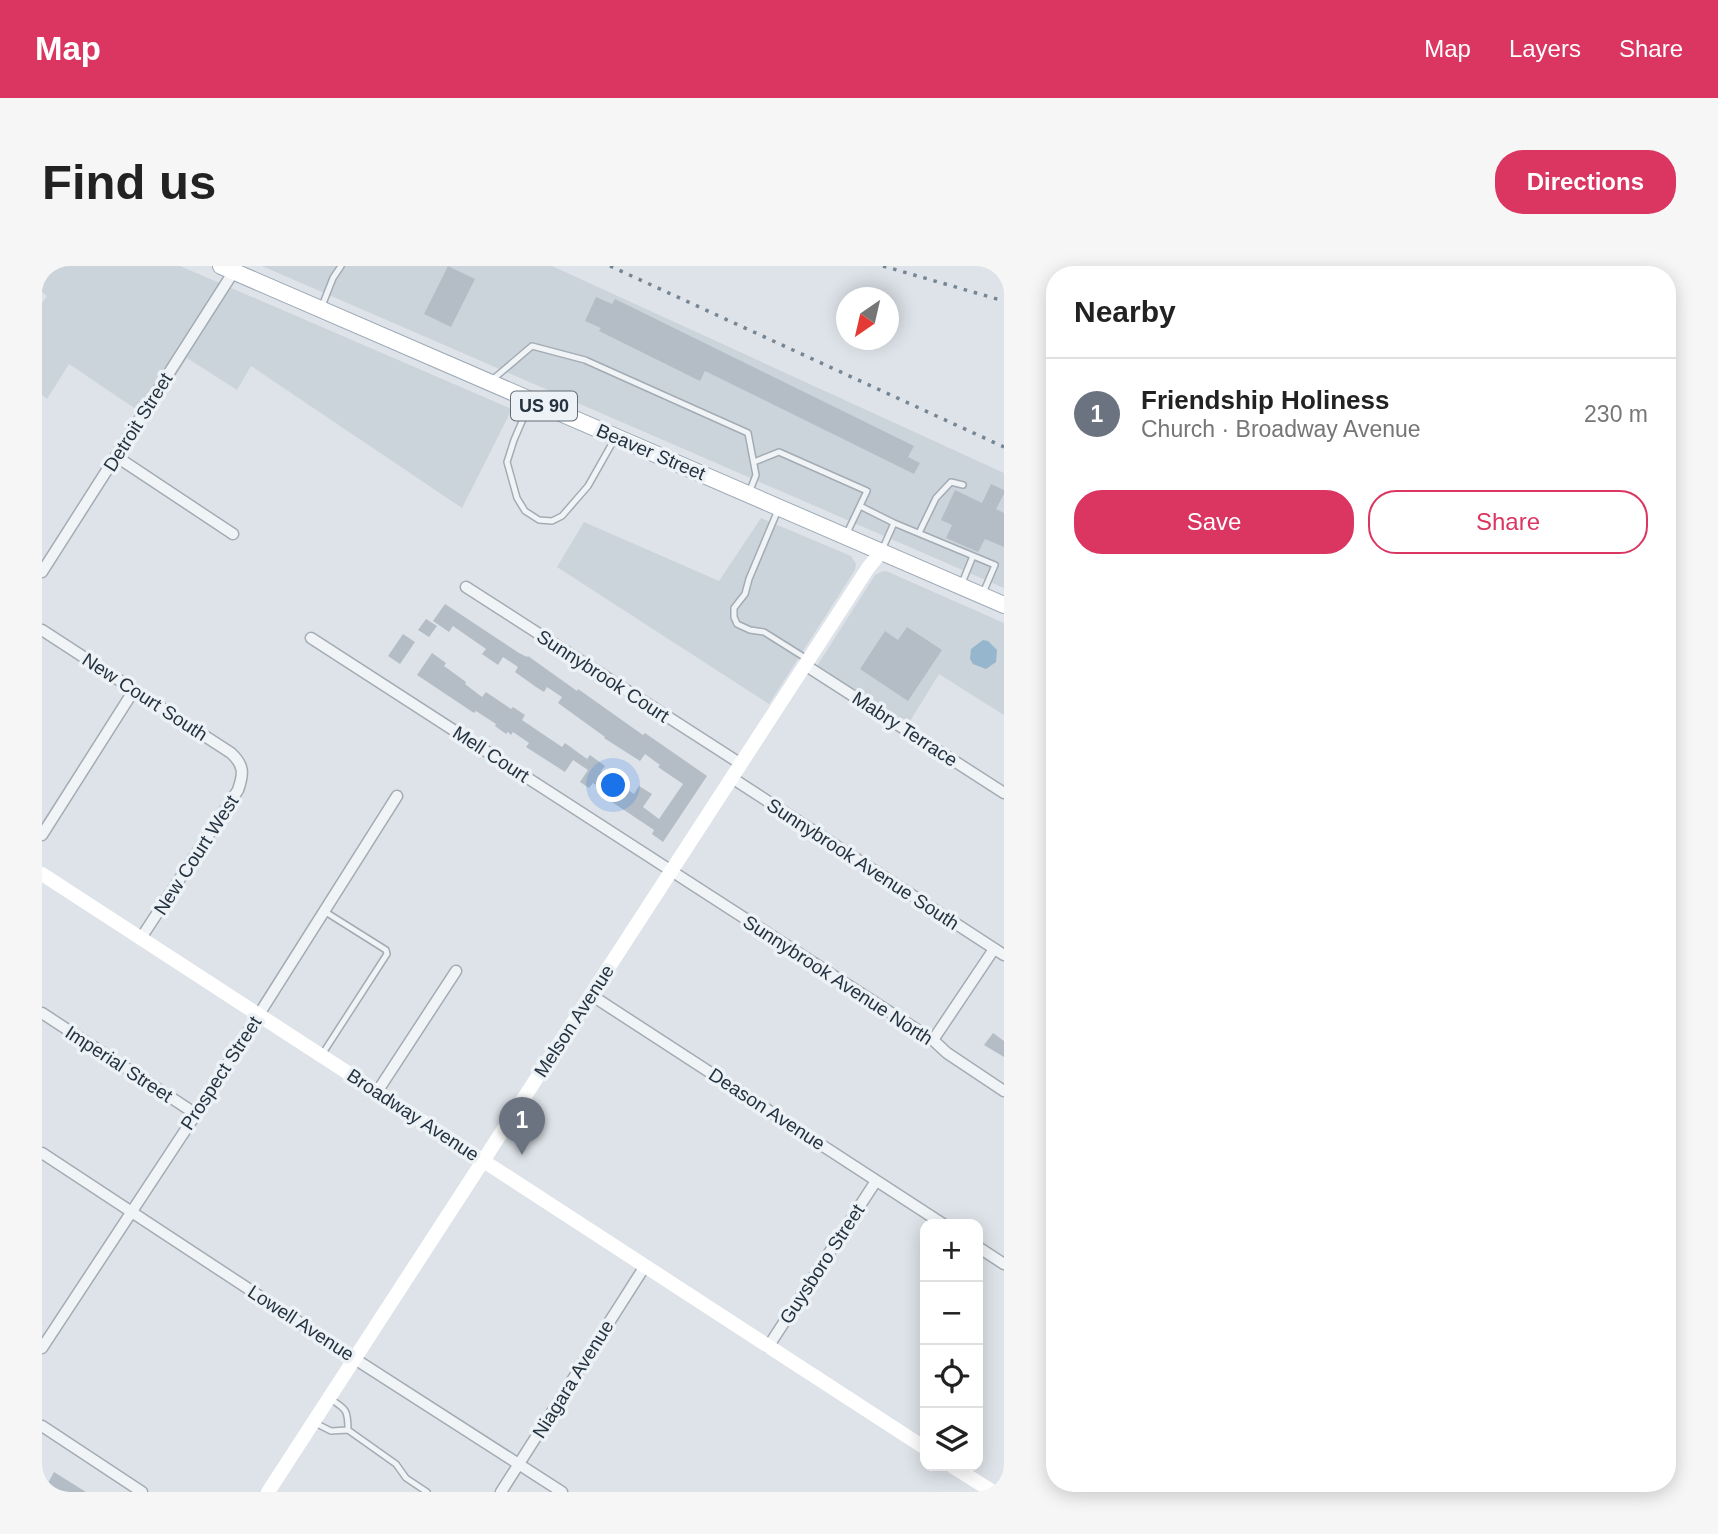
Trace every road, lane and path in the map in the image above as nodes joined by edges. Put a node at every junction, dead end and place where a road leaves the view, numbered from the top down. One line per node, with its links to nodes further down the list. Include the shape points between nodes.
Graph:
1 (341, 266): 3 (lane)
2 (228, 269): 3 (main road, Beaver Street / US 90); 7 (street, Detroit Street)
3 (321, 309): 4 (main road, Beaver Street / US 90)
4 (490, 382): 5 (main road, Beaver Street / US 90); 8 (lane, via 531,346 585,360 748,433)
5 (532, 400): 6 (main road, Beaver Street / US 90); 6 (lane, via 507,462 517,498 525,511 539,520 562,516 588,486)
6 (616, 437): 10 (main road, Beaver Street / US 90)
7 (117, 457): 15 (street); 21 (street, Detroit Street)
8 (754, 462): 10 (lane, via 756,475); 11 (lane, via 779,452 867,491)
9 (962, 485): 14 (lane, via 951,482 936,498)
10 (748, 494): 12 (main road, Beaver Street / US 90)
11 (860, 506): 13 (lane); 16 (lane)
12 (779, 507): 16 (main road, Beaver Street / US 90); 28 (lane, via 734,617 737,624 764,632)
13 (894, 523): 14 (lane); 17 (lane)
14 (919, 533): 18 (lane)
15 (233, 534)
16 (846, 536): 17 (main road, Beaver Street / US 90)
17 (881, 552): 22 (main road, Beaver Street / US 90); 28 (street, Melson Avenue)
18 (973, 556): 19 (lane); 22 (lane)
19 (995, 565): 20 (lane); 24 (lane)
20 (1004, 565)
21 (42, 572)
22 (961, 586): 24 (main road, Beaver Street / US 90)
23 (466, 587): 30 (street, Sunnybrook Court)
24 (982, 596): 25 (main road, Beaver Street / US 90)
25 (1004, 605)
26 (42, 630): 29 (street, New Court South)
27 (311, 638): 36 (street, Mell Court)
28 (807, 662): 30 (street, Melson Avenue); 33 (street, Mabry Terrace)
29 (134, 690): 31 (street, New Court South, via 231,753); 35 (street)
30 (741, 764): 32 (street, Melson Avenue)
31 (242, 769): 39 (street, New Court West, via 238,790)
32 (732, 778): 36 (street, Melson Avenue); 40 (street, Sunnybrook Avenue South)
33 (1004, 793)
34 (397, 796): 38 (street, Prospect Street)
35 (42, 835)
36 (671, 871): 42 (street, Melson Avenue); 45 (street, Sunnybrook Avenue North)
37 (42, 874): 39 (street, Broadway Avenue)
38 (324, 911): 44 (street, Prospect Street); 46 (lane, via 387,954)
39 (141, 938): 44 (street, Broadway Avenue)
40 (999, 952): 45 (street, Sunnybrook Avenue South)
41 (456, 971): 48 (street)
42 (591, 995): 51 (street, Melson Avenue); 52 (street, Deason Avenue)
43 (42, 1013): 49 (street, Imperial Street)
44 (259, 1015): 46 (street, Broadway Avenue); 49 (street, Prospect Street)
45 (933, 1040): 47 (street, Sunnybrook Avenue North)
46 (321, 1056): 48 (street, Broadway Avenue)
47 (1004, 1091)
48 (377, 1092): 51 (street, Broadway Avenue)
49 (196, 1114): 53 (street, Prospect Street)
50 (42, 1153): 53 (street, Lowell Avenue)
51 (483, 1160): 57 (street, Broadway Avenue); 60 (street, Melson Avenue)
52 (876, 1181): 54 (street, Deason Avenue); 58 (street, Guysboro Street)
53 (131, 1211): 59 (street, Prospect Street); 60 (street, Lowell Avenue)
54 (935, 1219)
55 (983, 1250): 56 (street)
56 (1004, 1264)
57 (645, 1266): 58 (street, Broadway Avenue); 66 (street, Niagara Avenue)
58 (768, 1346): 65 (street, Broadway Avenue)
59 (42, 1348)
60 (355, 1359): 61 (street, Melson Avenue); 66 (street, Lowell Avenue)
61 (329, 1398): 62 (street, Melson Avenue); 64 (lane, via 345,1408)
62 (313, 1422): 64 (lane, via 331,1432); 69 (street, Melson Avenue)
63 (42, 1426): 68 (street)
64 (348, 1430): 70 (lane)
65 (920, 1445)
66 (519, 1464): 71 (street, Niagara Avenue); 72 (street, Lowell Avenue)
67 (960, 1471): 73 (street)
68 (142, 1492)
69 (268, 1492)
70 (427, 1492)
71 (501, 1492)
72 (562, 1492)
73 (993, 1492)

